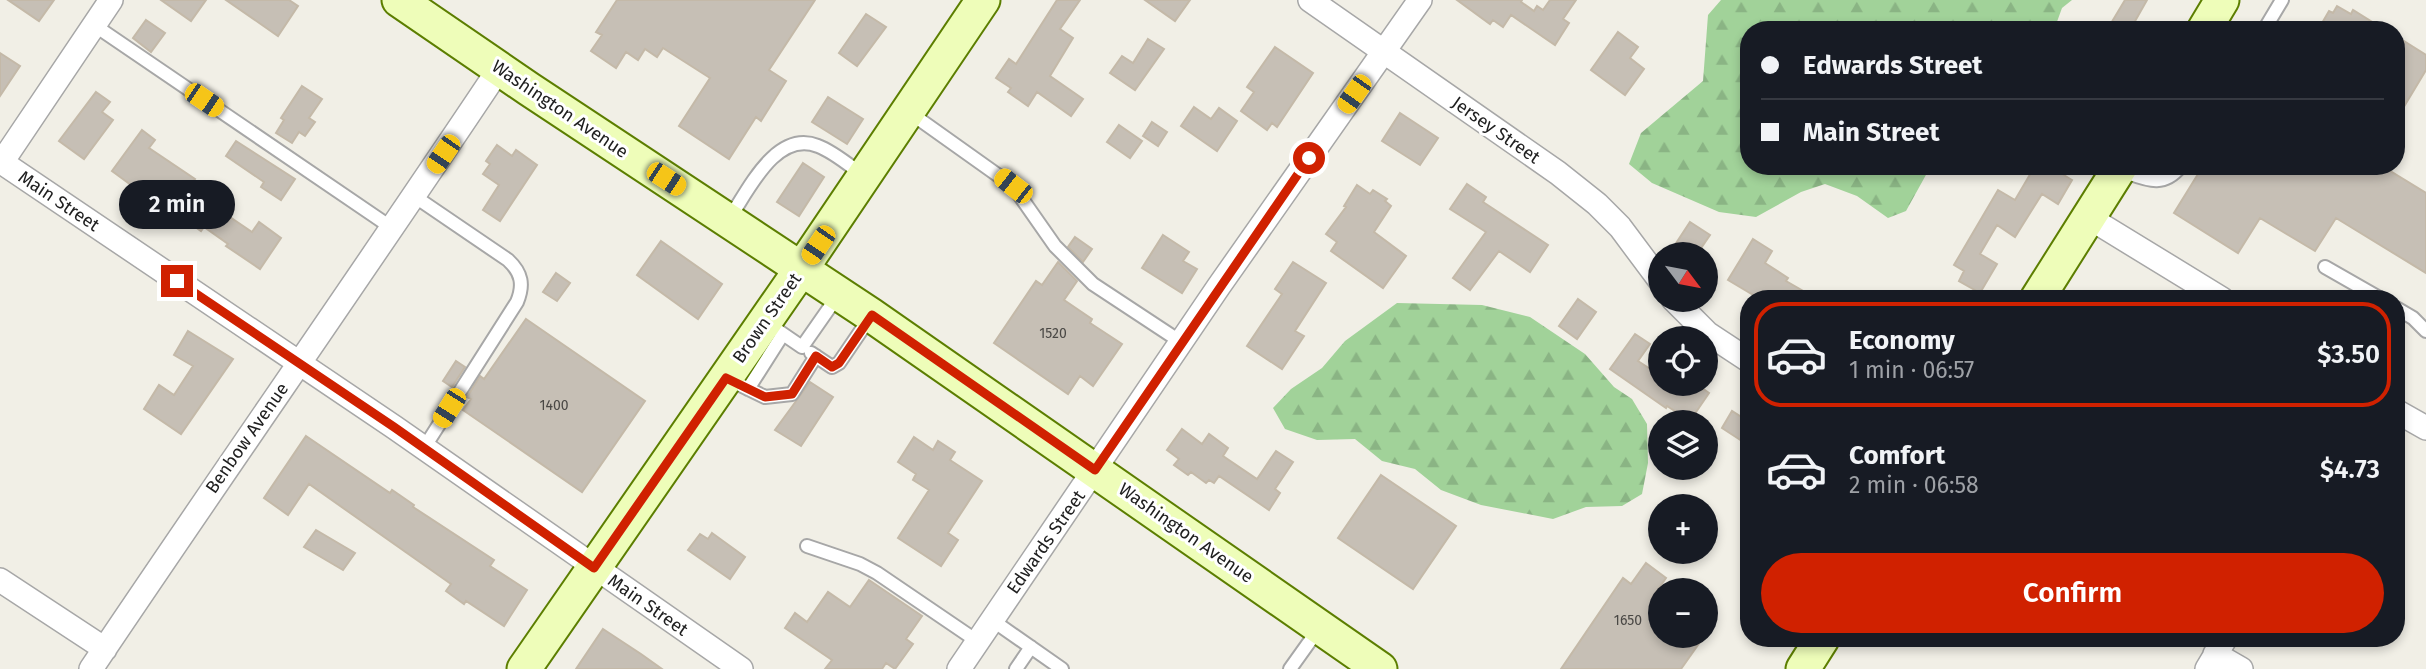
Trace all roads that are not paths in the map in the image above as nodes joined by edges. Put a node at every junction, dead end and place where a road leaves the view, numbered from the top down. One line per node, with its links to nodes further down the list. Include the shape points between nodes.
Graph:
1 (111, 0): 10 (street)
2 (399, 0): 12 (main road, Washington Avenue)
3 (983, 0): 13 (main road, Brown Street)
4 (1310, 0): 11 (street, Jersey Street)
5 (1420, 0): 11 (street, Edwards Street)
6 (2222, 0): 8 (main road)
7 (2282, 0): 9 (lane)
8 (2209, 21)
9 (2269, 21)
10 (94, 25): 14 (street); 22 (lane)
11 (1384, 51): 23 (street, Jersey Street, via 1597,204); 35 (street, Edwards Street)
12 (499, 69): 19 (street, Benbow Avenue); 21 (main road, Washington Avenue)
13 (908, 111): 18 (main road, Brown Street); 35 (lane, via 1013,186 1055,246 1093,284)
14 (1, 162): 39 (street, Main Street)
15 (2115, 175): 20 (main road)
16 (2136, 175): 17 (lane, via 2150,181)
17 (2174, 175)
18 (864, 176): 21 (lane, via 820,146 788,145 771,157); 25 (main road, Brown Street)
19 (414, 196): 22 (street, Benbow Avenue); 43 (lane, via 508,260 521,277 517,302)
20 (2088, 216): 26 (main road); 27 (street)
21 (729, 220): 25 (main road, Washington Avenue)
22 (392, 228): 39 (street, Benbow Avenue)
23 (1648, 265)
24 (2325, 267): 28 (lane)
25 (802, 268): 29 (main road, Washington Avenue); 33 (main road, Brown Street)
26 (2043, 290)
27 (2207, 290)
28 (2365, 290)
29 (839, 293): 32 (main road, Washington Avenue); 36 (lane)
30 (1686, 312): 37 (street)
31 (2405, 313): 34 (lane)
32 (872, 315): 38 (lane, via 839,363 832,367); 44 (main road, Washington Avenue)
33 (774, 328): 36 (lane); 40 (main road, Brown Street)
34 (2426, 331)
35 (1181, 342): 44 (street, Edwards Street)
36 (802, 347): 38 (lane)
37 (1740, 355)
38 (816, 356): 40 (lane, via 792,394 765,397)
39 (299, 363): 43 (street, Main Street); 53 (street, Benbow Avenue, via 170,549)
40 (737, 383): 46 (main road, Brown Street)
41 (2405, 416): 42 (street)
42 (2426, 428)
43 (424, 448): 46 (street, Main Street)
44 (1095, 470): 48 (street, Edwards Street); 49 (main road, Washington Avenue)
45 (807, 546): 50 (lane, via 877,573)
46 (594, 568): 54 (main road, Brown Street); 55 (street, Main Street)
47 (0, 580): 53 (street)
48 (992, 620): 50 (street, Edwards Street); 51 (lane)
49 (1320, 626): 59 (lane); 60 (main road, Washington Avenue)
50 (977, 641): 56 (street, Edwards Street)
51 (1031, 647): 57 (lane); 58 (lane)
52 (2216, 654): 61 (street)
53 (98, 663)
54 (524, 669)
55 (741, 669)
56 (959, 669)
57 (1016, 669)
58 (1062, 669)
59 (1290, 669)
60 (1380, 669)
61 (2241, 669)

